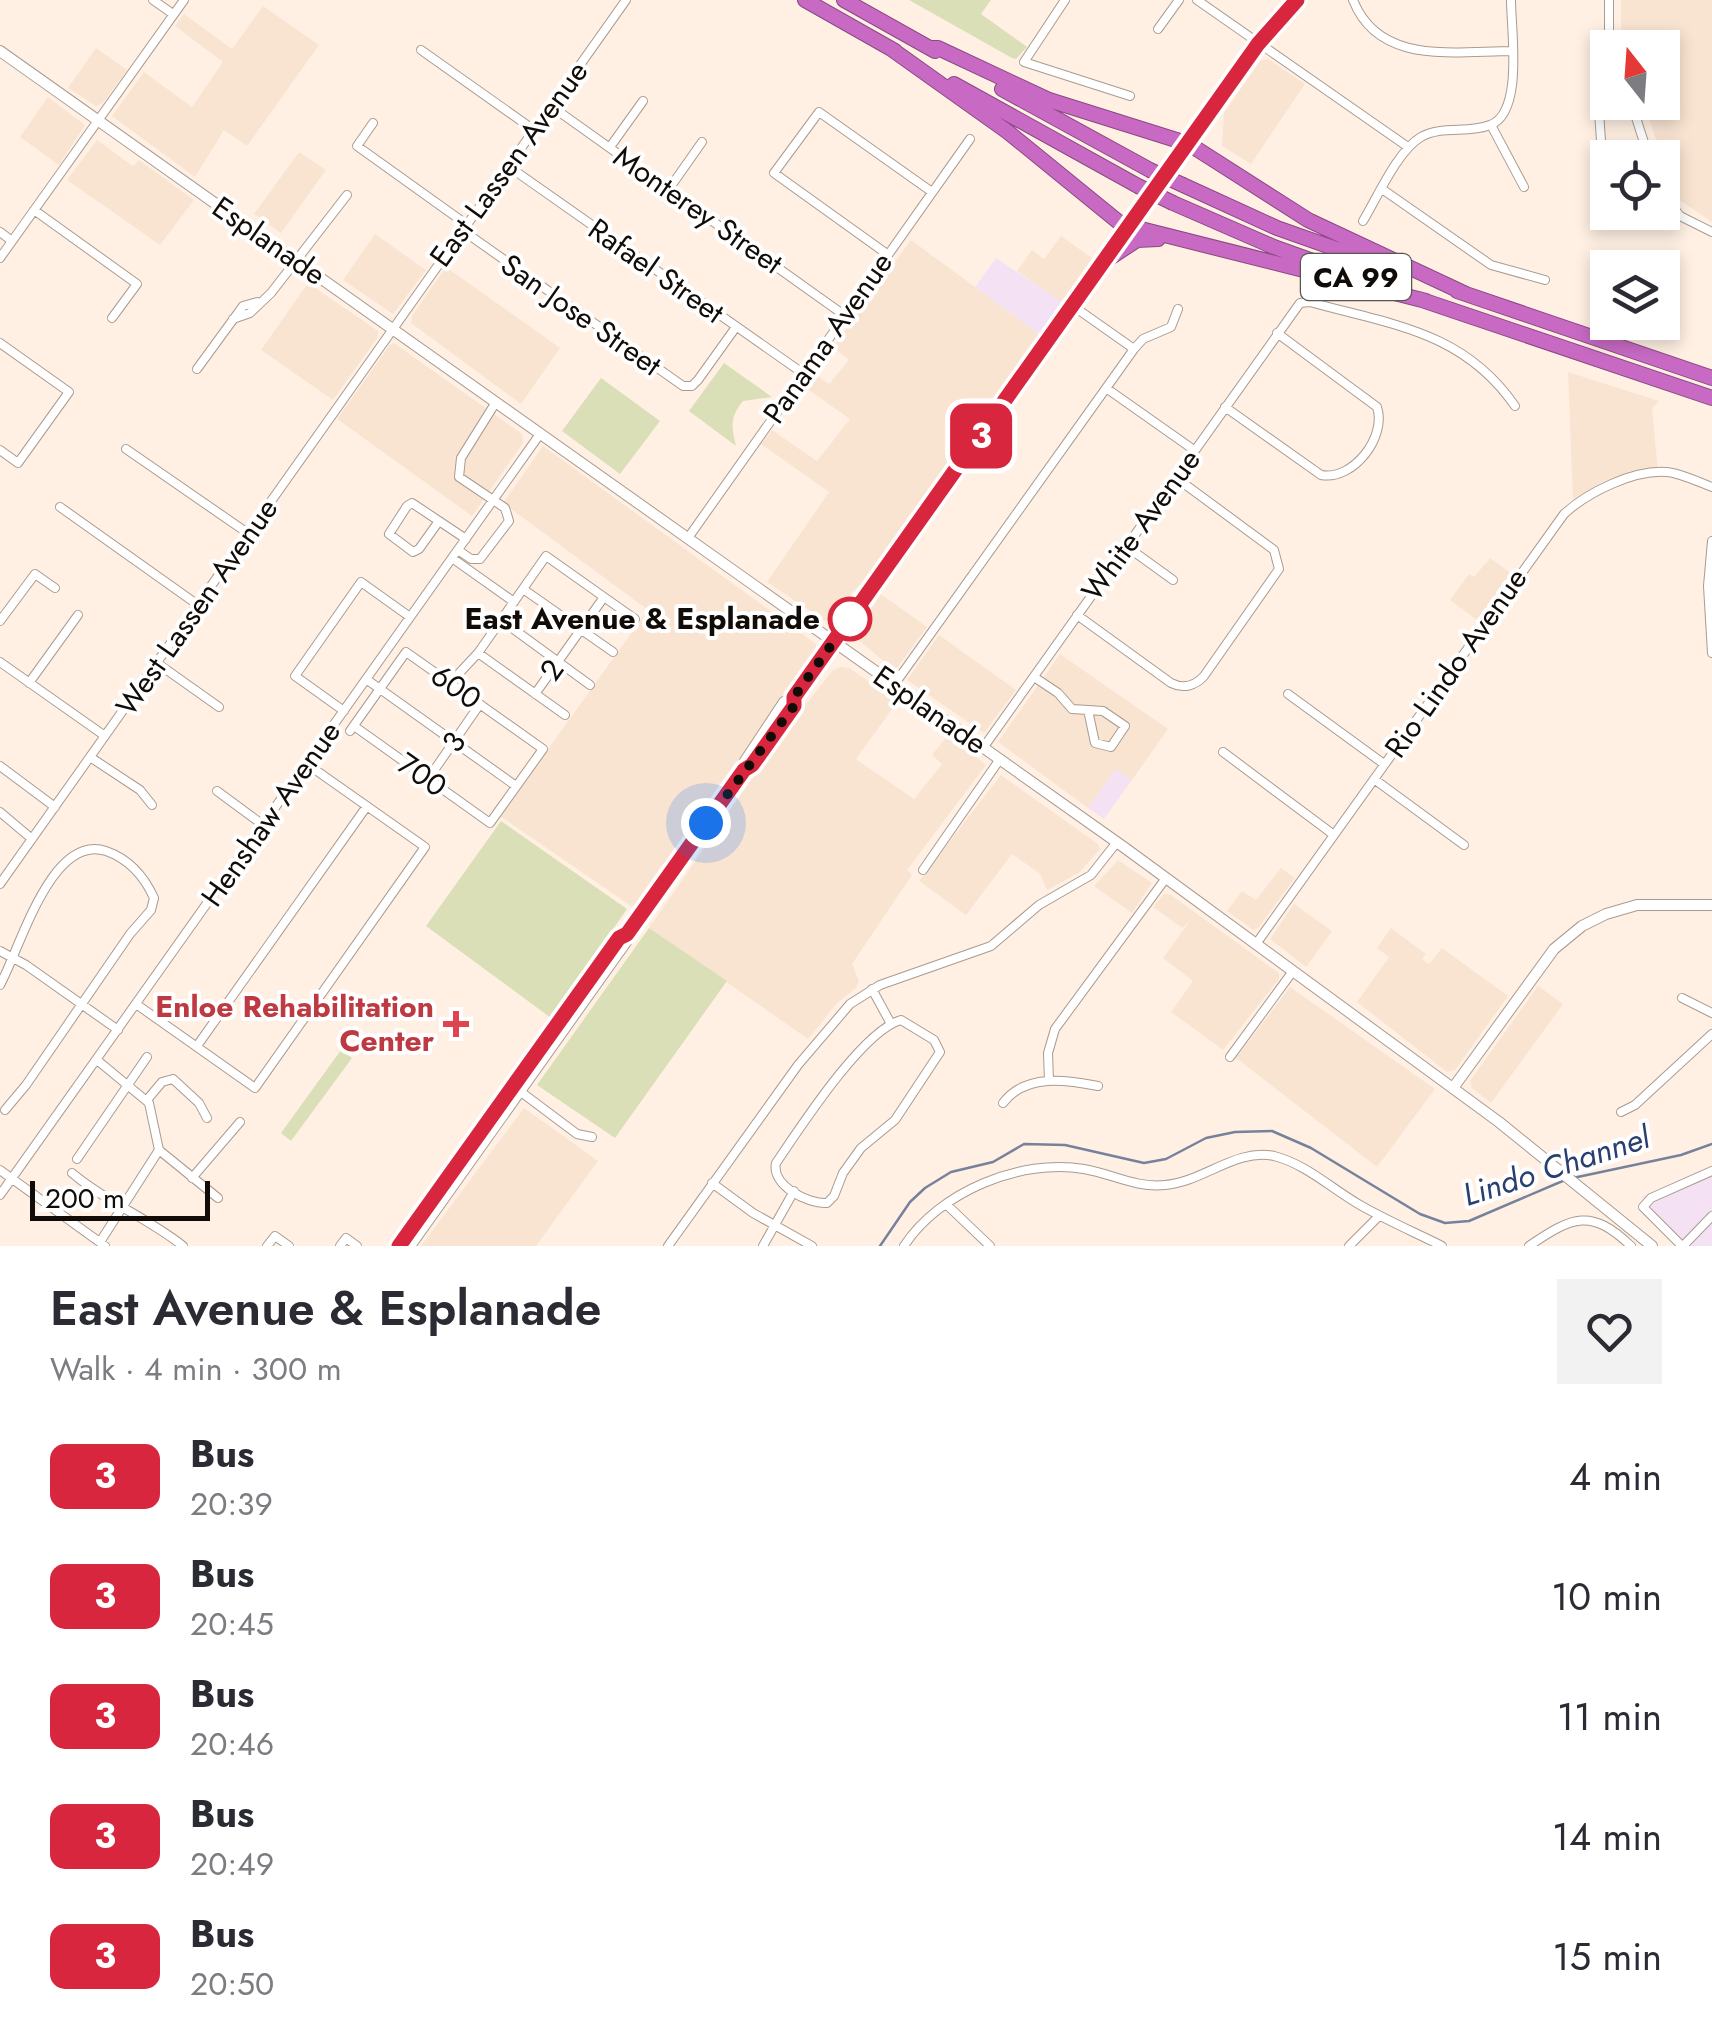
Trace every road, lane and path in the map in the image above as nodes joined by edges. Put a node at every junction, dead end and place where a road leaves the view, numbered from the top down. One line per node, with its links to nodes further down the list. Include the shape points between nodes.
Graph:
1 (153, 0): 13 (street)
2 (184, 0): 13 (street)
3 (626, 0): 24 (street, East Lassen Avenue)
4 (804, 0): 17 (highway, CA 99)
5 (844, 0): 18 (highway, CA 99)
6 (1065, 0): 22 (street, via 1024,62)
7 (1179, 0): 14 (street)
8 (1197, 0): 16 (street)
9 (1298, 0): 16 (main road)
10 (1354, 0): 21 (street, via 1373,30 1407,49)
11 (1511, 0): 21 (street)
12 (1609, 0): 15 (street)
13 (174, 14): 25 (street)
14 (1158, 29)
15 (1609, 30)
16 (1258, 44): 31 (main road); 33 (street)
17 (890, 48): 44 (highway); 55 (highway, CA 99, bridge, via 1174,203)
18 (930, 48): 31 (highway, via 1049,100); 54 (highway, CA 99, bridge, via 1182,186 1278,228)
19 (420, 50): 28 (street)
20 (0, 51): 25 (main road, Esplanade)
21 (1512, 52): 27 (street, via 1512,98)
22 (1130, 96)
23 (643, 100): 32 (street)
24 (551, 106): 28 (street, East Lassen Avenue); 32 (street, Monterey Street)
25 (98, 120): 40 (street); 51 (main road, Esplanade)
26 (373, 123): 43 (street, via 356,146)
27 (1491, 125): 33 (street, via 1430,133); 35 (street)
28 (534, 130): 34 (street, East Lassen Avenue)
29 (970, 139): 38 (street, Panama Avenue)
30 (702, 142): 36 (street)
31 (1189, 144): 44 (main road); 54 (highway, via 1308,220)
32 (610, 147): 36 (street, Monterey Street)
33 (1408, 148): 37 (street)
34 (508, 166): 43 (street, East Lassen Avenue); 61 (street, Rafael Street)
35 (1524, 187)
36 (668, 189): 58 (street, Monterey Street)
37 (1382, 189): 42 (street); 53 (street, via 1492,265)
38 (932, 192): 49 (street, Panama Avenue); 49 (street, via 819,112 774,173)
39 (347, 195): 51 (street)
40 (34, 210): 47 (street); 59 (street, via 137,284)
41 (1680, 216): 46 (street)
42 (1363, 221)
43 (464, 227): 60 (street, East Lassen Avenue); 61 (street, San Jose Street, via 683,386 698,380)
44 (1130, 227): 48 (highway); 52 (main road)
45 (0, 232): 47 (street)
46 (1712, 232)
47 (12, 241): 50 (street)
48 (1220, 250): 52 (highway, via 1144,238); 55 (highway)
49 (888, 254): 58 (street, Panama Avenue)
50 (0, 258)
51 (295, 260): 60 (main road, Esplanade); 65 (street, via 271,293 233,319)
52 (1106, 261): 56 (main road)
53 (1544, 280)
54 (1466, 294): 67 (highway, CA 99)
55 (1426, 301): 69 (highway, CA 99)
56 (1073, 306): 64 (street); 101 (main road)
57 (1178, 309): 64 (street, via 1171,327 1146,336)
58 (844, 315): 66 (street, Panama Avenue)
59 (112, 318)
60 (392, 328): 70 (main road, Esplanade); 82 (street, West Lassen Avenue)
61 (736, 328): 66 (street, Rafael Street)
62 (1277, 333): 71 (street, White Avenue, via 1300,303 1310,302 1440,339 1490,373); 72 (street, White Avenue); 72 (street, via 1377,407 1378,430 1356,463 1340,475 1322,475)
63 (0, 343): 75 (street, via 69,392 18,463)
64 (1134, 349): 68 (street)
65 (197, 369)
66 (804, 374): 83 (street, Panama Avenue)
67 (1712, 378)
68 (1106, 388): 76 (street); 113 (street)
69 (1712, 398)
70 (496, 402): 73 (main road, Esplanade); 79 (street, via 462,458 459,477)
71 (1515, 406)
72 (1225, 407): 76 (street, White Avenue)
73 (540, 434): 79 (street, Henshaw Avenue); 83 (main road, Esplanade)
74 (126, 449): 82 (street)
75 (0, 450)
76 (1194, 450): 77 (street, White Avenue)
77 (1175, 477): 86 (street, White Avenue); 95 (street, via 1274,550 1278,569 1258,601 1204,676 1184,686)
78 (1712, 487): 130 (street, Rio Lindo Avenue, via 1666,472 1618,481 1572,506)
79 (494, 500): 84 (street, Henshaw Avenue); 87 (street, via 510,518 484,556)
80 (60, 507): 93 (street)
81 (439, 521): 81 (street, via 410,504 389,534 414,552); 84 (street)
82 (249, 534): 93 (street, West Lassen Avenue)
83 (688, 538): 101 (main road, Esplanade)
84 (466, 539): 87 (street, Henshaw Avenue)
85 (1712, 541): 104 (street)
86 (1126, 546): 88 (street); 95 (street, White Avenue)
87 (455, 554): 92 (street); 96 (street, Henshaw Avenue)
88 (1173, 580)
89 (55, 588): 99 (street, via 34,574)
90 (523, 589): 91 (street, via 546,556); 92 (street); 100 (street)
91 (604, 597): 97 (street); 100 (street, 2)
92 (514, 602): 98 (street)
93 (198, 605): 107 (street, West Lassen Avenue)
94 (78, 614): 110 (street)
95 (1076, 615): 108 (street, White Avenue)
96 (410, 617): 109 (street, Henshaw Avenue); 119 (street, via 361,582 295,676)
97 (636, 618)
98 (501, 620): 103 (street); 106 (street)
99 (0, 621)
100 (581, 629): 102 (street); 106 (street, 2)
101 (834, 642): 113 (main road, Esplanade); 170 (main road)
102 (613, 652)
103 (478, 653): 111 (street); 115 (street)
104 (1712, 653)
105 (0, 662): 110 (street)
106 (558, 662): 112 (street); 115 (street, 2)
107 (157, 663): 118 (street); 123 (street, West Lassen Avenue)
108 (1034, 678): 120 (street, via 1072,709); 125 (street, White Avenue)
109 (366, 679): 114 (street, 600); 119 (street, Henshaw Avenue)
110 (29, 683): 123 (street)
111 (450, 683): 114 (street, 600, via 406,652); 117 (street, 600)
112 (590, 684)
113 (894, 685): 125 (main road, Esplanade)
114 (380, 689): 122 (street, 600); 124 (street, 600)
115 (536, 694): 121 (street)
116 (1288, 694): 130 (street)
117 (480, 704): 124 (street, 3); 134 (street, 600, via 542,749)
118 (219, 707)
119 (344, 710): 129 (street, Henshaw Avenue)
120 (1088, 710): 120 (street, via 1095,743 1111,747 1125,726 1104,711)
121 (565, 714)
122 (352, 728): 133 (street, 700)
123 (104, 736): 127 (street, West Lassen Avenue)
124 (454, 742): 133 (street, 3); 134 (street, 600)
125 (983, 748): 128 (main road, Esplanade)
126 (1223, 752): 141 (street)
127 (90, 757): 136 (street); 138 (street, West Lassen Avenue)
128 (1000, 760): 143 (main road, Esplanade); 145 (street)
129 (306, 764): 137 (street); 140 (street, Henshaw Avenue)
130 (1384, 764): 132 (street, Rio Lindo Avenue)
131 (0, 766): 138 (street)
132 (1374, 778): 141 (street, Rio Lindo Avenue); 144 (street)
133 (428, 779): 134 (street, 700, via 490,823)
134 (516, 786)
135 (216, 791): 140 (street)
136 (152, 805)
137 (367, 806): 162 (street); 162 (street, via 425,848 255,1088)
138 (55, 807): 142 (street, West Lassen Avenue)
139 (0, 812): 142 (street)
140 (263, 825): 157 (street, Henshaw Avenue)
141 (1334, 835): 149 (street, Rio Lindo Avenue)
142 (32, 838): 147 (street, West Lassen Avenue)
143 (1117, 842): 146 (main road, Esplanade); 154 (street, via 1091,875 991,946)
144 (1464, 845)
145 (923, 870)
146 (1166, 878): 149 (main road, Esplanade); 166 (street, via 1055,1029)
147 (0, 884)
148 (1712, 905): 169 (main road, via 1637,905 1582,926 1554,949)
149 (1256, 944): 152 (main road, Esplanade)
150 (0, 951): 151 (street)
151 (14, 959): 153 (street); 156 (street); 156 (street, via 34,908 66,862 89,848 120,857 142,877 154,904)
152 (1293, 971): 163 (street); 169 (main road, Esplanade)
153 (0, 984)
154 (872, 989): 159 (street); 185 (street, via 818,1040)
155 (1682, 998): 158 (street)
156 (82, 1004): 160 (street); 173 (street)
157 (136, 1004): 160 (street, Henshaw Avenue); 162 (street)
158 (1712, 1013)
159 (891, 1024): 186 (street, via 829,1089 776,1163 777,1180); 186 (street, via 907,1022 929,1036 939,1046 938,1059 895,1120 861,1148 832,1199 816,1204)
160 (118, 1030): 165 (street, Henshaw Avenue)
161 (1712, 1034): 174 (street)
162 (197, 1046)
163 (1230, 1056)
164 (146, 1057): 167 (street)
165 (96, 1060): 167 (street); 183 (street, Henshaw Avenue)
166 (1049, 1081): 168 (street); 172 (street, via 1018,1089)
167 (128, 1086): 171 (street); 179 (street)
168 (1098, 1086)
169 (1453, 1088): 212 (main road, Esplanade)
170 (517, 1089): 177 (street); 201 (main road); 202 (main road)
171 (147, 1100): 175 (street, via 173,1079); 178 (street)
172 (1003, 1102)
173 (5, 1110)
174 (1621, 1112)
175 (208, 1118)
176 (240, 1122): 184 (street)
177 (592, 1138)
178 (158, 1150): 184 (street); 189 (street)
179 (77, 1159)
180 (0, 1170): 183 (street)
181 (1712, 1171): 213 (street, via 1644,1207)
182 (72, 1174): 189 (street)
183 (12, 1178): 187 (street, Henshaw Avenue); 195 (street)
184 (192, 1178): 188 (street)
185 (712, 1184): 193 (street); 203 (street)
186 (794, 1191): 193 (street)
187 (0, 1194)
188 (218, 1198)
189 (121, 1205): 195 (street); 196 (street)
190 (947, 1205): 191 (street, via 984,1182 1033,1169 1073,1167 1161,1186 1260,1155 1295,1164); 194 (street); 207 (street)
191 (1379, 1216): 208 (street); 209 (street)
192 (1712, 1216): 213 (street)
193 (775, 1224): 204 (street); 205 (street)
194 (906, 1242): 206 (street)
195 (103, 1244)
196 (183, 1246)
197 (267, 1246): 198 (street, via 274,1236)
198 (289, 1246)
199 (340, 1246): 200 (street, via 346,1238)
200 (357, 1246)
201 (400, 1246)
202 (410, 1246)
203 (668, 1246)
204 (762, 1246)
205 (812, 1246)
206 (918, 1246)
207 (990, 1246)
208 (1349, 1246)
209 (1442, 1246)
210 (1528, 1246): 211 (street, via 1589,1220 1608,1225)
211 (1631, 1246)
212 (1652, 1246)
213 (1682, 1246)

